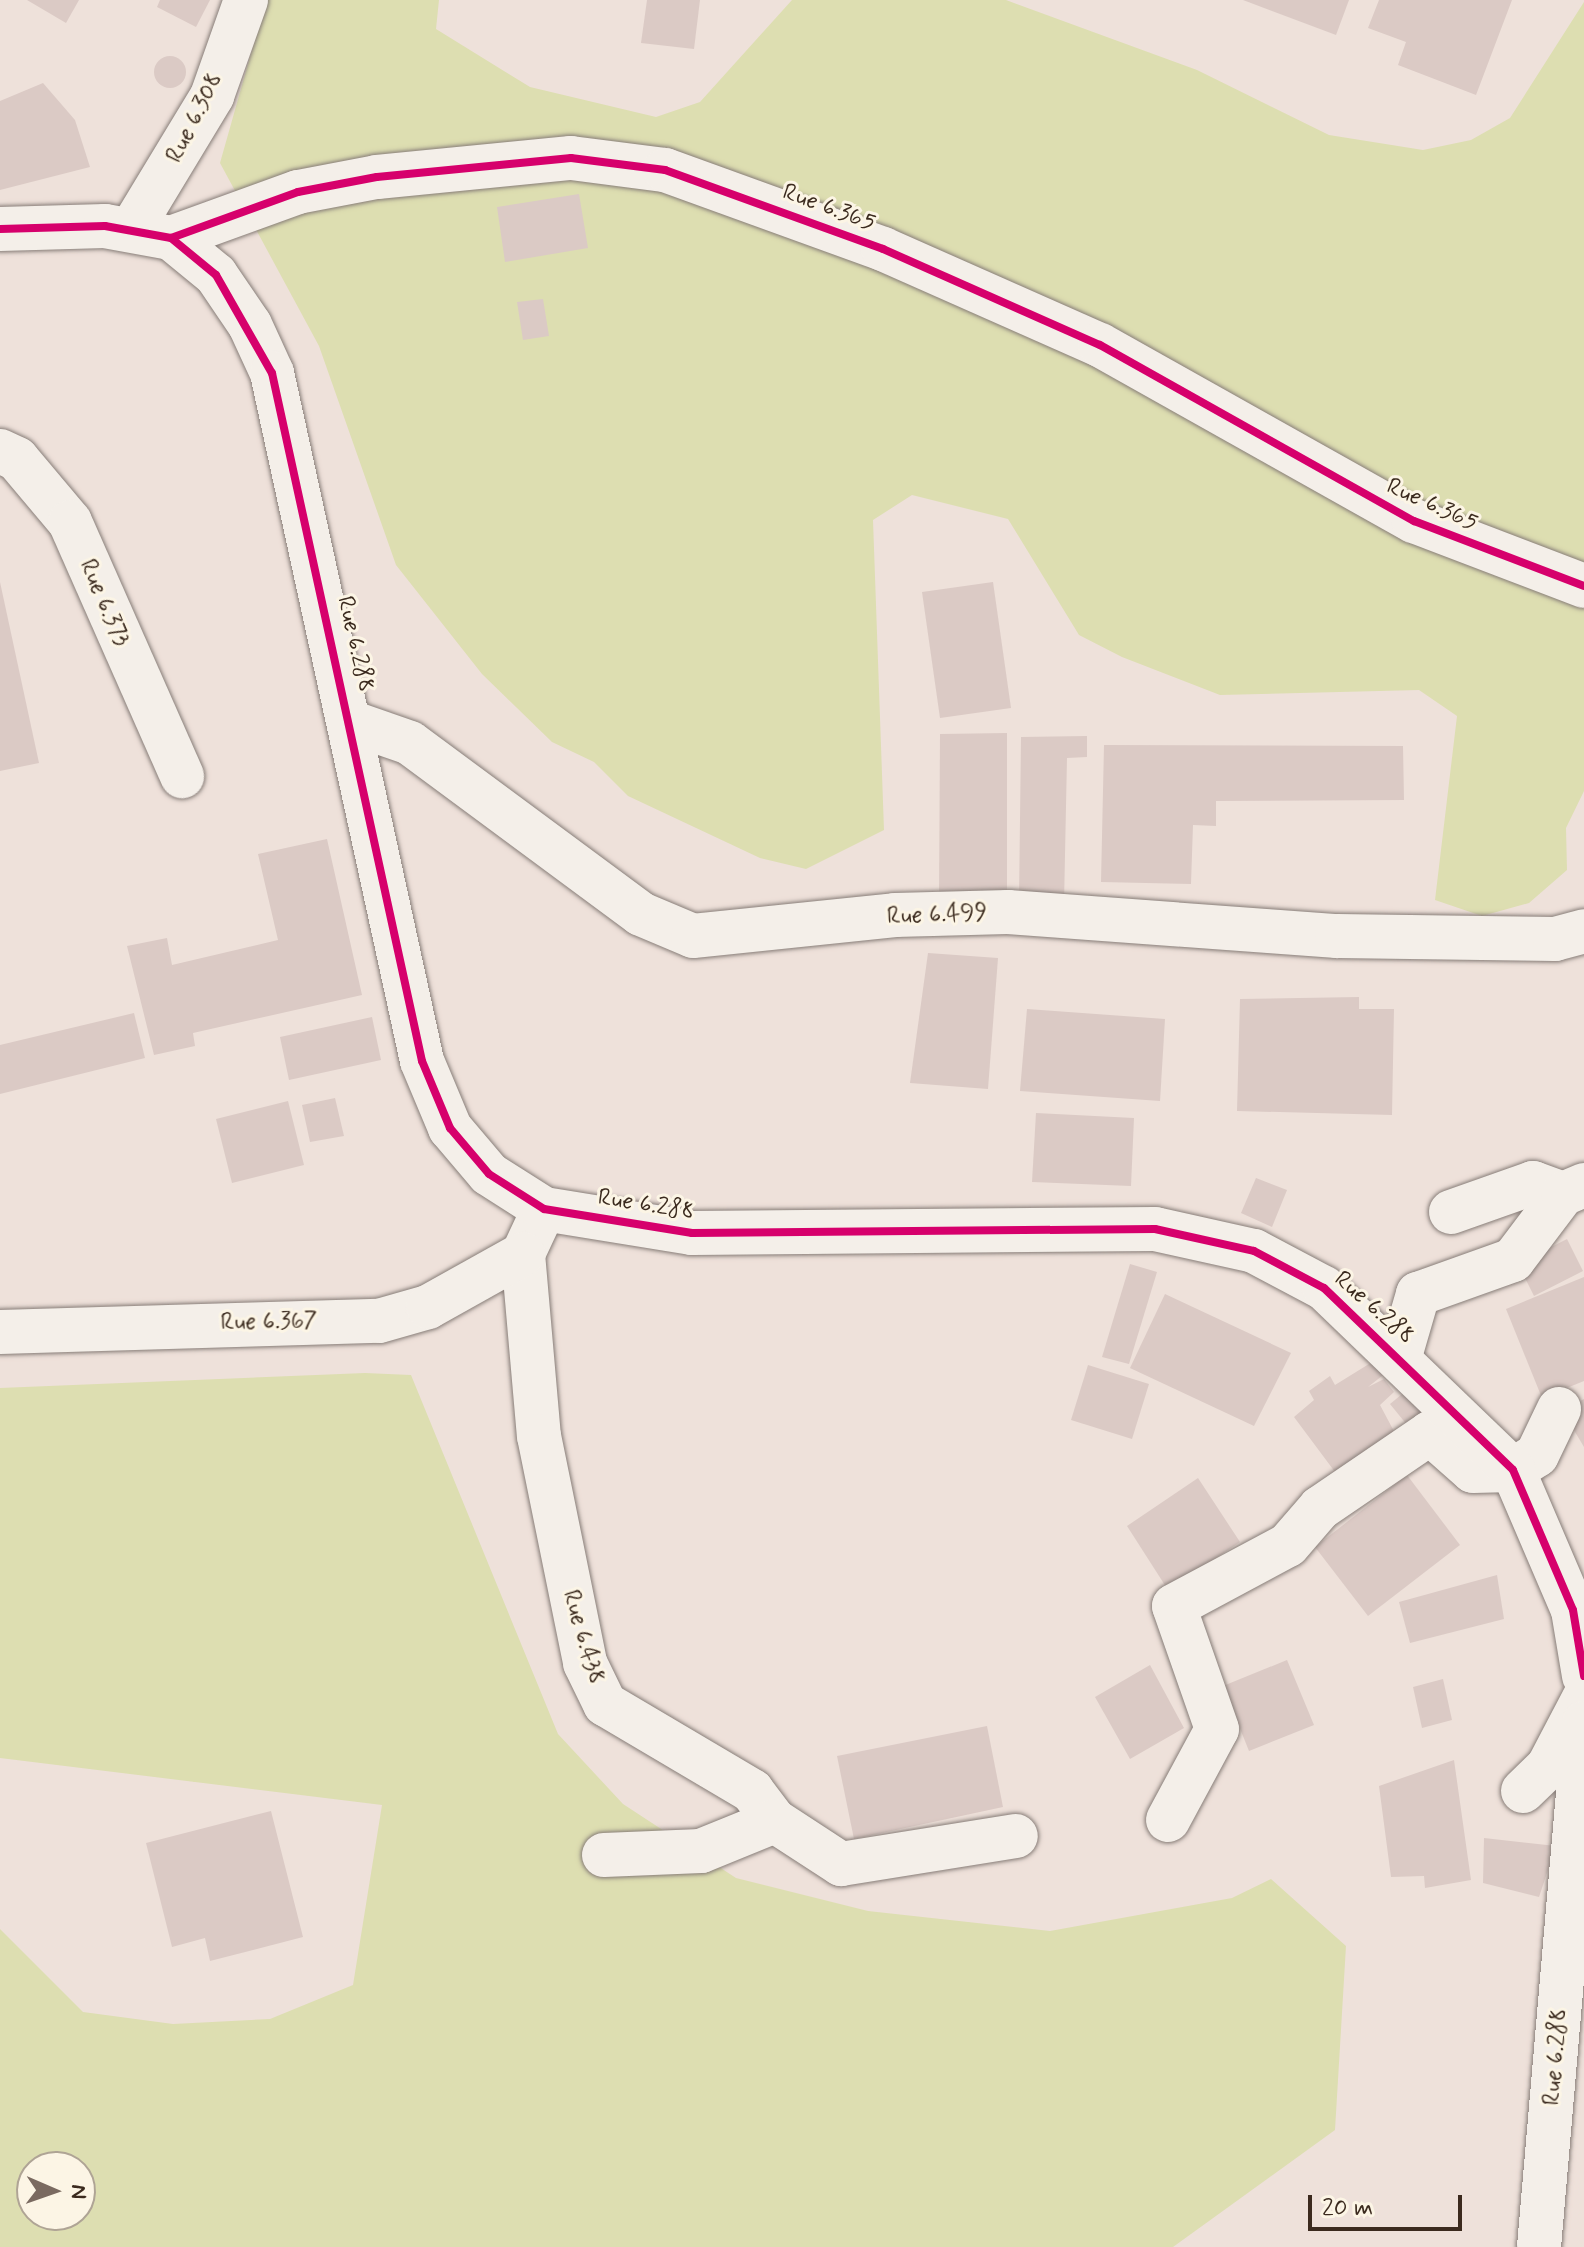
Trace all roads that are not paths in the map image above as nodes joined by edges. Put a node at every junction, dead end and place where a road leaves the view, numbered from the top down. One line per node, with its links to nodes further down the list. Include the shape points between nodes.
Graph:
1 (246, 0): 3 (street, Rue 6.308, via 212,96)
2 (0, 229): 3 (street, Rue 6.365)
3 (151, 234): 5 (street, Rue 6.365, via 298,192 377,177 571,158 665,170 883,249 1100,345 1414,521); 6 (street, Rue 6.288, via 216,275 272,373)
4 (0, 451): 7 (street, Rue 6.373, via 17,459 70,522)
5 (1584, 586)
6 (353, 723): 8 (street, Rue 6.499, via 410,743 641,914 693,936 895,915 1008,912 1337,936 1555,939); 10 (street, Rue 6.288, via 422,1061 450,1128 489,1174)
7 (182, 776)
8 (1584, 931)
9 (1574, 1190): 11 (street, via 1533,1183); 14 (street, via 1513,1260 1418,1294)
10 (544, 1209): 12 (street); 14 (street, Rue 6.288, via 692,1233 1155,1229 1254,1251 1324,1288)
11 (1451, 1212)
12 (523, 1254): 13 (street, Rue 6.367, via 428,1307 379,1321); 22 (street, Rue 6.438, via 548,1506 592,1685 620,1714 752,1791)
13 (0, 1332)
14 (1400, 1356): 16 (street, Rue 6.288)
15 (1559, 1409): 16 (street, via 1537,1455)
16 (1513, 1470): 17 (street, Rue 6.288, via 1573,1610); 21 (street, via 1473,1471 1430,1433 1320,1508 1288,1545 1174,1606 1217,1729)
17 (1584, 1676)
18 (1584, 1698): 20 (street, via 1548,1767)
19 (1584, 1723): 25 (street, Rue 6.288)
20 (1523, 1791)
21 (1168, 1820)
22 (775, 1821): 23 (street, Rue 6.438, via 841,1864); 24 (street, via 701,1851)
23 (1016, 1836)
24 (604, 1855)
25 (1539, 2247)

